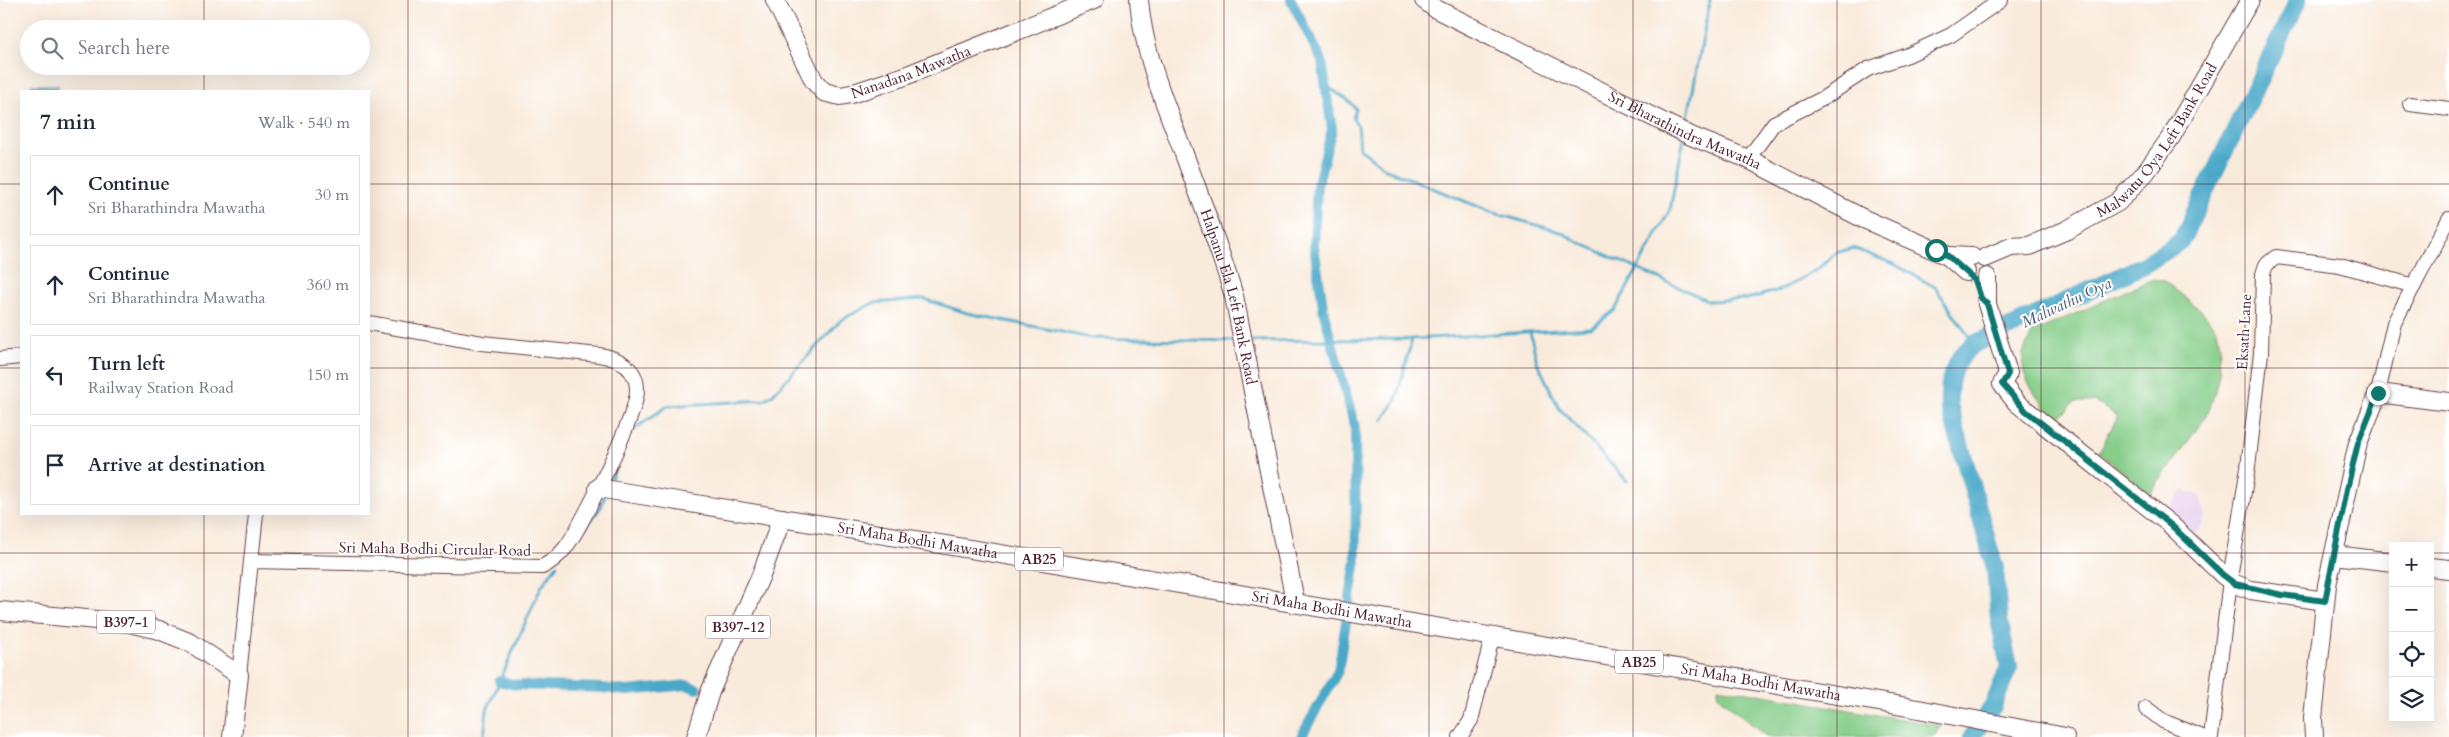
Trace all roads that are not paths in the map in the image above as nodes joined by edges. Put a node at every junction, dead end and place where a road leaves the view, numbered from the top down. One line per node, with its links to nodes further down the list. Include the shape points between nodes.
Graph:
1 (776, 0): 2 (main road, Nanadana Mawatha, via 814,81 824,92 840,96 905,76)
2 (1094, 0)
3 (1139, 0): 28 (main road, Halpanu Ela Left Bank Road, via 1151,64 1234,296)
4 (2002, 0): 9 (street, via 1951,34 1908,55 1868,68 1822,99 1774,123)
5 (2250, 0): 11 (main road, Malwatu Oya Left Bank Road, via 2171,137 2118,202 2029,246 2011,247)
6 (1433, 3): 9 (main road, Sri Bharathindra Mawatha, via 1690,136)
7 (2410, 104): 8 (street)
8 (2449, 109)
9 (1748, 159): 11 (main road, Sri Bharathindra Mawatha, via 1864,219)
10 (2449, 219): 12 (street)
11 (1979, 269): 26 (main road, via 2008,374 2002,384 2026,411 2165,520)
12 (2414, 286): 16 (street, via 2394,323); 26 (street, Eksath Lane, via 2340,265 2276,257 2266,266 2248,467)
13 (370, 323): 18 (street, Sri Maha Bodhi Circular Road, via 482,343 599,355 625,363 635,379 636,399)
14 (20, 357): 15 (street)
15 (0, 359)
16 (2378, 393): 17 (main road); 22 (main road, via 2358,443)
17 (2449, 402)
18 (598, 488): 20 (main road, Sri Maha Bodhi Mawatha / AB25); 21 (street, Sri Maha Bodhi Circular Road, via 565,548 542,566)
19 (256, 515): 21 (street)
20 (782, 518): 28 (main road, Sri Maha Bodhi Mawatha / AB25); 35 (main road, B397-12, via 762,574 714,684)
21 (252, 555): 31 (street)
22 (2334, 555): 23 (main road); 27 (main road)
23 (2389, 562)
24 (2434, 567): 25 (main road)
25 (2449, 569)
26 (2230, 581): 27 (main road, via 2251,590); 39 (street, Eksath Lane)
27 (2325, 601): 33 (main road)
28 (1295, 602): 30 (main road, Sri Maha Bodhi Mawatha / AB25)
29 (0, 611): 31 (main road, B397-1, via 128,623 159,630 191,643)
30 (1492, 638): 36 (street, via 1471,720); 37 (main road, Sri Maha Bodhi Mawatha / AB25)
31 (239, 675): 34 (main road)
32 (2146, 708): 38 (street, via 2163,721)
33 (2313, 718): 40 (main road); 41 (main road)
34 (232, 737)
35 (696, 737)
36 (1460, 737)
37 (2065, 737)
38 (2202, 737)
39 (2211, 737)
40 (2307, 737)
41 (2314, 737)

